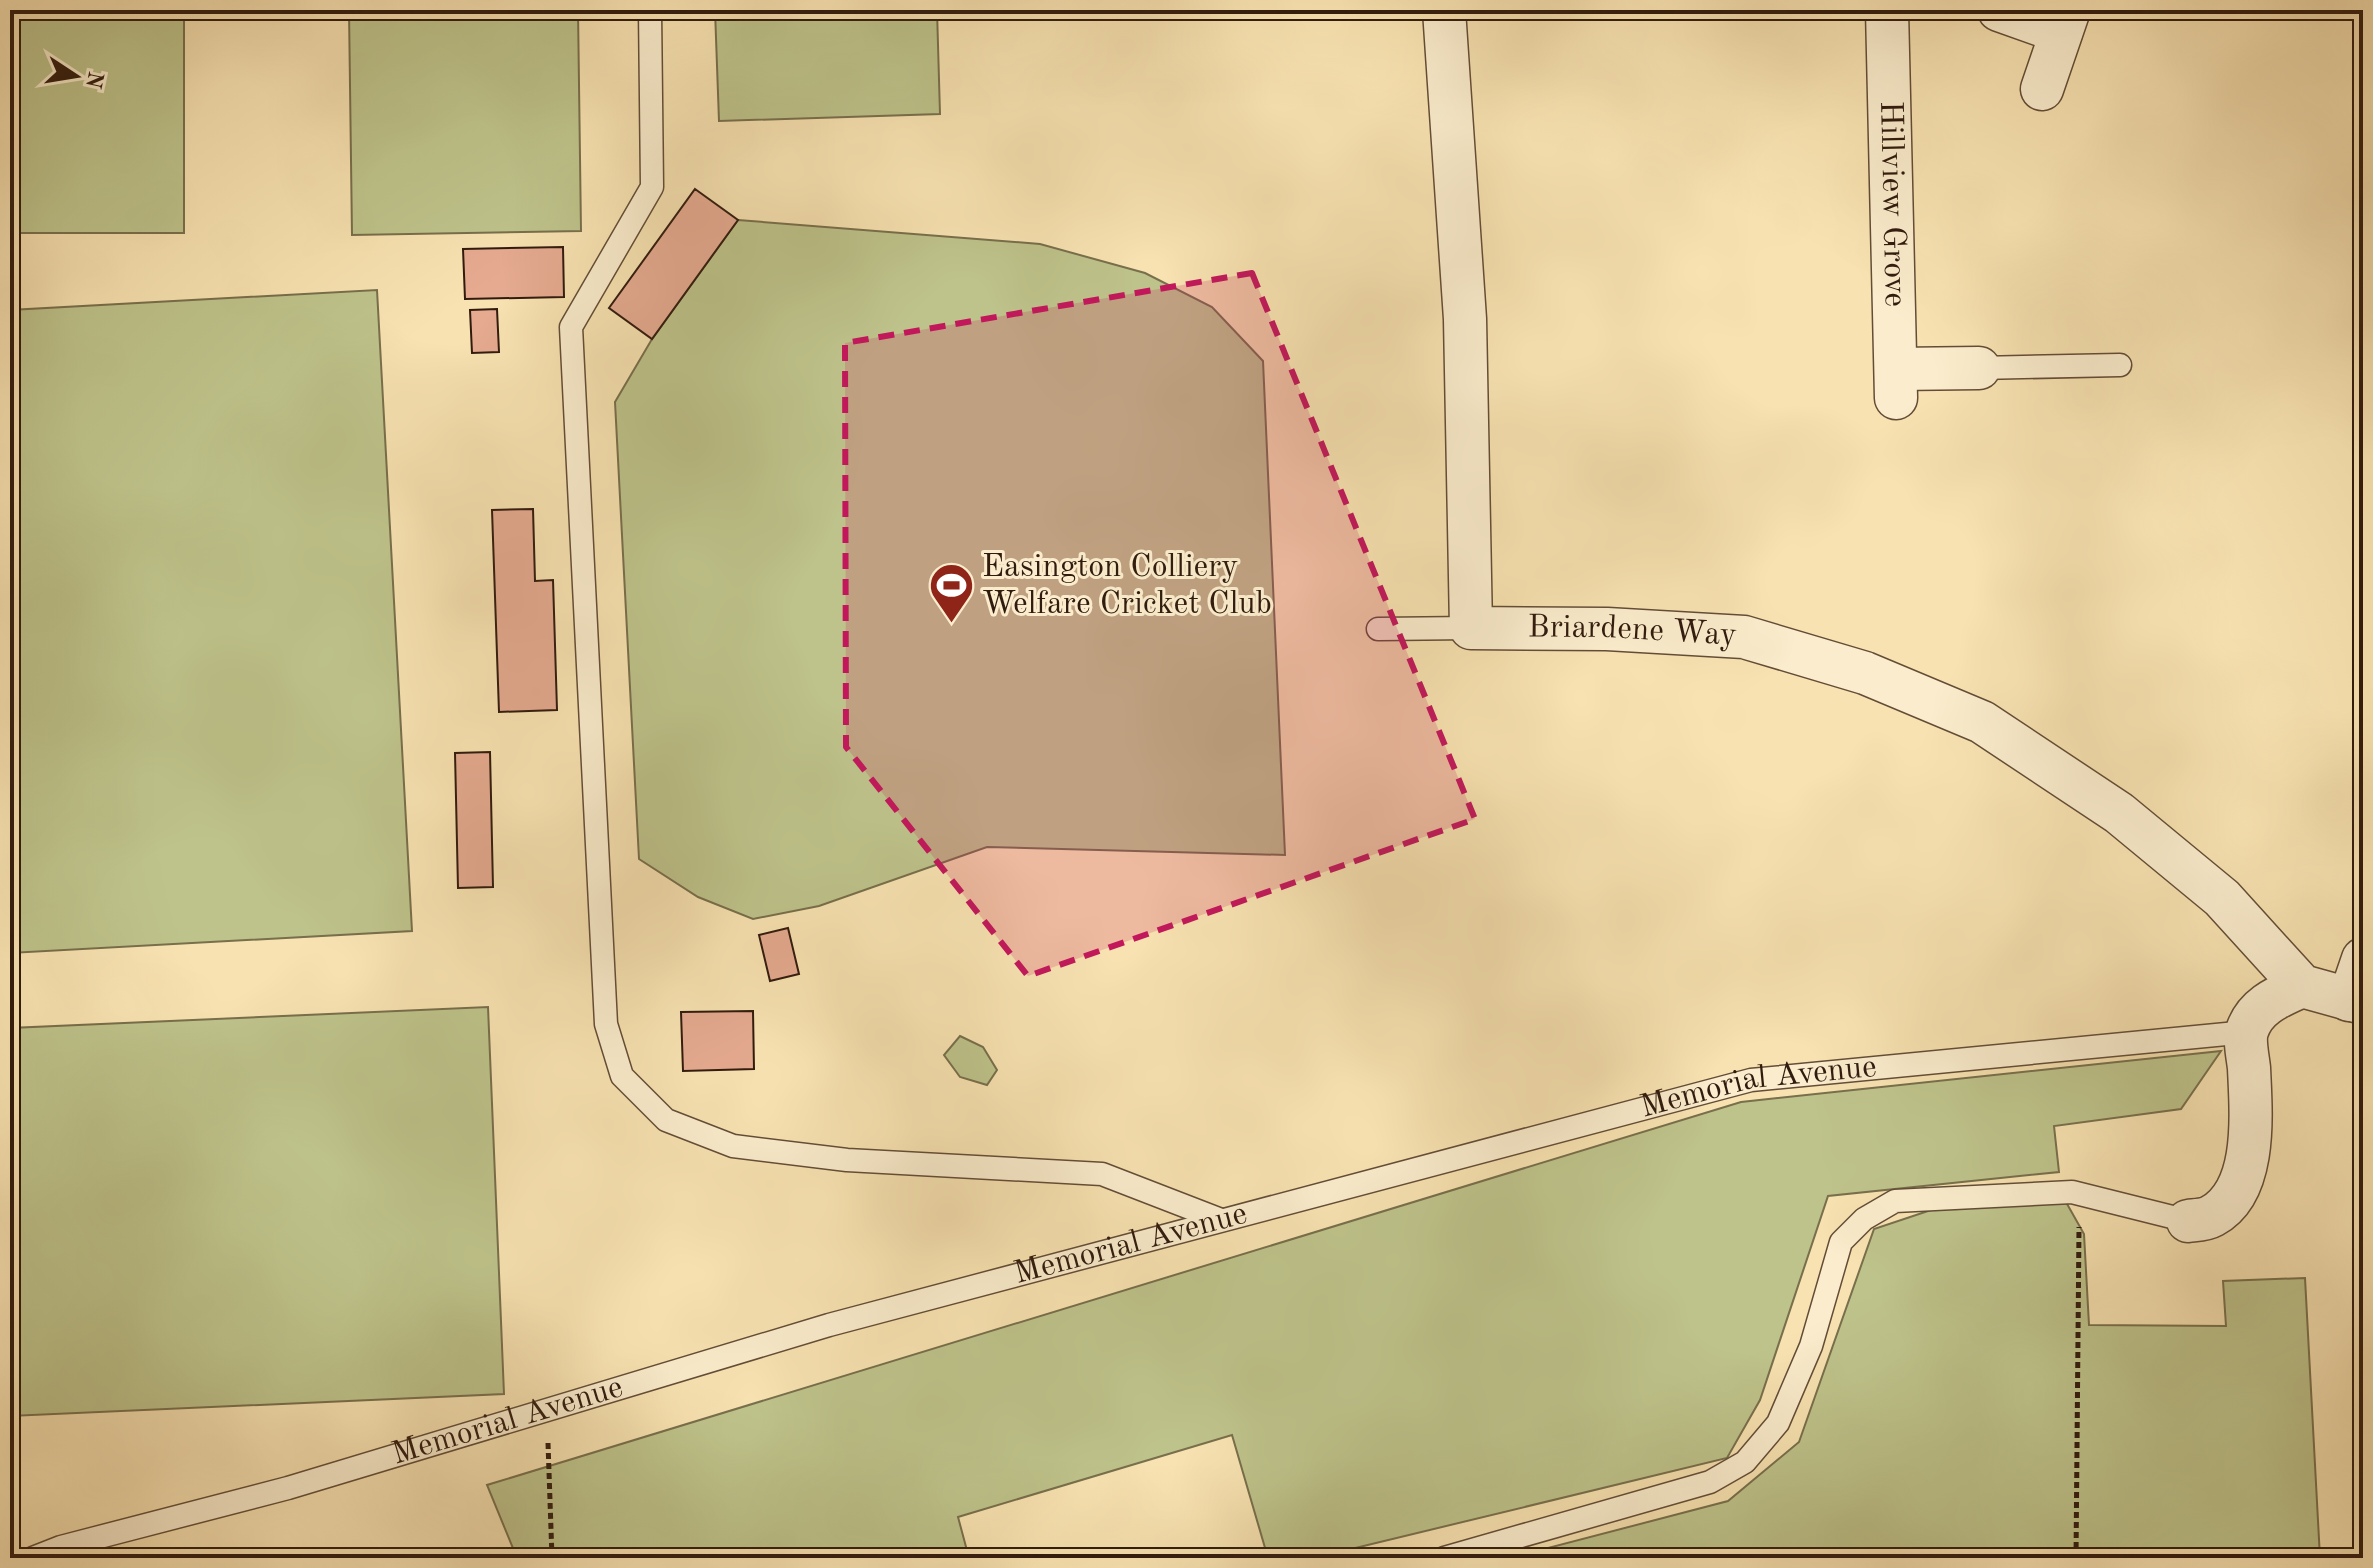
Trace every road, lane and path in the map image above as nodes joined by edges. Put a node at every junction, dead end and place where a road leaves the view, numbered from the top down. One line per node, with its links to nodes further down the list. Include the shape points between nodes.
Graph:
1 (650, 10): 16 (lane, via 652,187 571,327 606,1024 622,1076 666,1120 733,1146 847,1160 1102,1174)
2 (1444, 10): 9 (street, via 1465,319)
3 (1887, 10): 8 (street, Hillview Grove, via 1896,383)
4 (1999, 10): 5 (street)
5 (2065, 21): 6 (street)
6 (2042, 89)
7 (2120, 365): 8 (lane)
8 (1979, 368)
9 (1471, 628): 10 (lane); 12 (street, Briardene Way, via 1744,637 1865,673 1982,722 2119,813 2222,898)
10 (1378, 629)
11 (2363, 959): 13 (street)
12 (2302, 986): 13 (street); 14 (street, via 2265,1004)
13 (2356, 1002)
14 (2247, 1032): 16 (lane, Memorial Avenue, via 1751,1080); 17 (street, via 2251,1103 2240,1188 2210,1218)
15 (2080, 1194): 17 (lane); 23 (lane, via 1895,1201 1864,1219 1841,1242 1811,1346 1778,1423 1745,1462 1710,1482); 24 (path)
16 (1221, 1220): 18 (lane, Memorial Avenue, via 829,1325)
17 (2188, 1221)
18 (548, 1410): 19 (lane, Memorial Avenue); 20 (path)
19 (33, 1558)
20 (552, 1558)
21 (997, 1558): 22 (path)
22 (1015, 1558)
23 (1444, 1558)
24 (2076, 1558)

